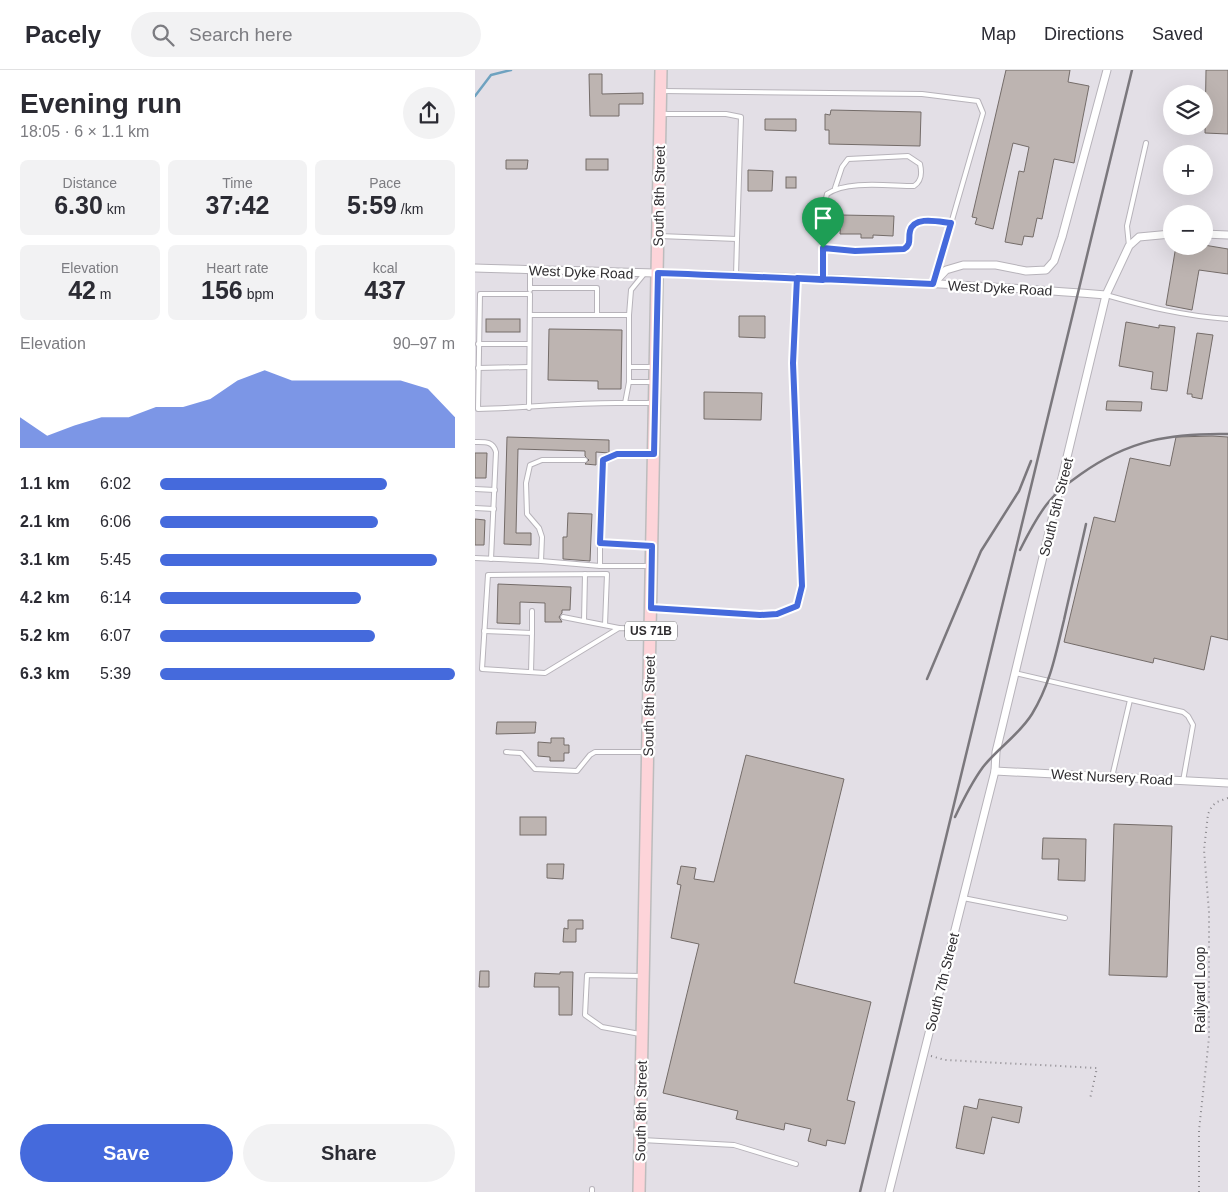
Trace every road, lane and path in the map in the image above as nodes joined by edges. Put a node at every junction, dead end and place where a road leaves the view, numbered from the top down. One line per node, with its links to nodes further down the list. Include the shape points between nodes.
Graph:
1 (661, 70): 3 (main road, South 8th Street / US 71B)
2 (1107, 70): 22 (street, via 1054,261 1046,270 1026,271 963,265 946,270)
3 (661, 91): 4 (main road, South 8th Street / US 71B); 7 (lane, via 922,94 978,101 983,113)
4 (661, 114): 11 (main road, South 8th Street / US 71B); 12 (lane, via 741,117)
5 (1146, 143): 13 (lane, via 1127,226)
6 (835, 188): 6 (lane, via 914,186 922,173 920,164 908,156 848,160 841,167); 14 (lane, via 827,194 823,211)
7 (951, 223): 14 (lane, via 920,221 913,225 911,241 904,249 855,251); 22 (lane)
8 (1213, 234): 9 (street)
9 (1228, 234)
10 (1163, 235): 13 (street, via 1139,237)
11 (659, 236): 12 (lane); 17 (main road, South 8th Street / US 71B)
12 (737, 239): 19 (lane)
13 (1129, 246): 25 (street, South 5th Street)
14 (823, 248): 21 (lane)
15 (475, 268): 16 (street, West Dyke Road)
16 (530, 270): 18 (street, West Dyke Road); 23 (lane)
17 (658, 273): 18 (street, West Dyke Road); 19 (street, West Dyke Road); 34 (main road, South 8th Street / US 71B)
18 (644, 274): 28 (lane, via 631,290)
19 (737, 276): 20 (street, West Dyke Road)
20 (797, 278): 21 (street, West Dyke Road); 58 (lane, via 793,363 802,586 797,606 777,614 760,615)
21 (823, 280): 22 (street, West Dyke Road)
22 (933, 284): 25 (street, West Dyke Road)
23 (530, 288): 24 (lane); 27 (lane, via 597,288)
24 (530, 294): 26 (lane); 30 (lane, via 479,294)
25 (1106, 295): 29 (lane, via 1149,308); 68 (street, South 5th Street)
26 (530, 315): 27 (lane); 31 (lane)
27 (597, 315): 28 (lane)
28 (629, 315): 33 (lane)
29 (1228, 319)
30 (478, 344): 31 (lane); 35 (lane)
31 (529, 344): 32 (lane)
32 (529, 367): 35 (lane); 40 (lane)
33 (629, 367): 34 (lane); 36 (lane)
34 (656, 367): 37 (main road, South 8th Street / US 71B)
35 (478, 368): 40 (lane, via 478,409)
36 (629, 382): 37 (lane); 38 (lane)
37 (656, 382): 39 (main road, South 8th Street / US 71B)
38 (625, 403): 39 (lane); 40 (lane)
39 (655, 403): 42 (main road, South 8th Street / US 71B)
40 (529, 408)
41 (475, 442): 47 (lane, via 487,442 495,447)
42 (654, 454): 44 (lane, via 617,454); 51 (main road, South 8th Street / US 71B)
43 (585, 460): 54 (lane, via 542,460 530,465 526,483 527,514 542,537)
44 (603, 460): 45 (lane); 50 (lane)
45 (596, 461)
46 (475, 489): 47 (lane)
47 (495, 490): 49 (lane)
48 (475, 508): 49 (lane)
49 (494, 509): 53 (lane)
50 (600, 543): 51 (lane); 55 (lane)
51 (652, 546): 56 (main road, South 8th Street / US 71B)
52 (475, 558): 53 (lane)
53 (491, 559): 54 (lane)
54 (541, 561): 55 (lane)
55 (600, 566): 56 (lane)
56 (652, 566): 58 (main road, South 8th Street / US 71B)
57 (585, 574): 61 (lane); 62 (lane, via 607,574); 65 (lane, via 488,575)
58 (651, 608): 64 (main road, South 8th Street / US 71B)
59 (532, 611): 66 (lane)
60 (563, 617): 61 (lane)
61 (584, 621): 62 (lane)
62 (605, 625): 63 (lane)
63 (619, 628): 64 (lane); 67 (lane, via 545,673)
64 (651, 629): 71 (main road, South 8th Street / US 71B)
65 (484, 632): 66 (lane); 67 (lane, via 481,669)
66 (532, 633): 67 (lane)
67 (531, 672)
68 (1015, 673): 69 (lane); 72 (street, South 5th Street, via 996,752)
69 (1129, 700): 73 (lane); 74 (lane, via 1183,712 1188,716 1193,725)
70 (506, 752): 71 (lane, via 521,753 532,768 538,770 577,770 595,752)
71 (648, 752): 79 (main road, South 8th Street / US 71B)
72 (995, 772): 73 (street, West Nursery Road); 77 (street, South 7th Street)
73 (1112, 777): 74 (street, West Nursery Road)
74 (1183, 780): 75 (street, West Nursery Road)
75 (1228, 782)
76 (1228, 798): 87 (path, Railyard Loop, via 1217,802 1208,814 1204,850 1209,912 1209,1053 1199,1130)
77 (963, 898): 78 (lane); 81 (street, South 7th Street)
78 (1065, 918)
79 (643, 976): 80 (main road, South 8th Street / US 71B); 80 (lane, via 587,975 585,1015 602,1027)
80 (642, 1034): 83 (main road, South 8th Street / US 71B)
81 (924, 1054): 82 (path, via 945,1060 1097,1068); 86 (street, South 7th Street)
82 (1090, 1099)
83 (640, 1140): 84 (lane, via 734,1145); 85 (main road, South 8th Street / US 71B)
84 (796, 1164)
85 (639, 1192)
86 (889, 1192)
87 (1199, 1192)

